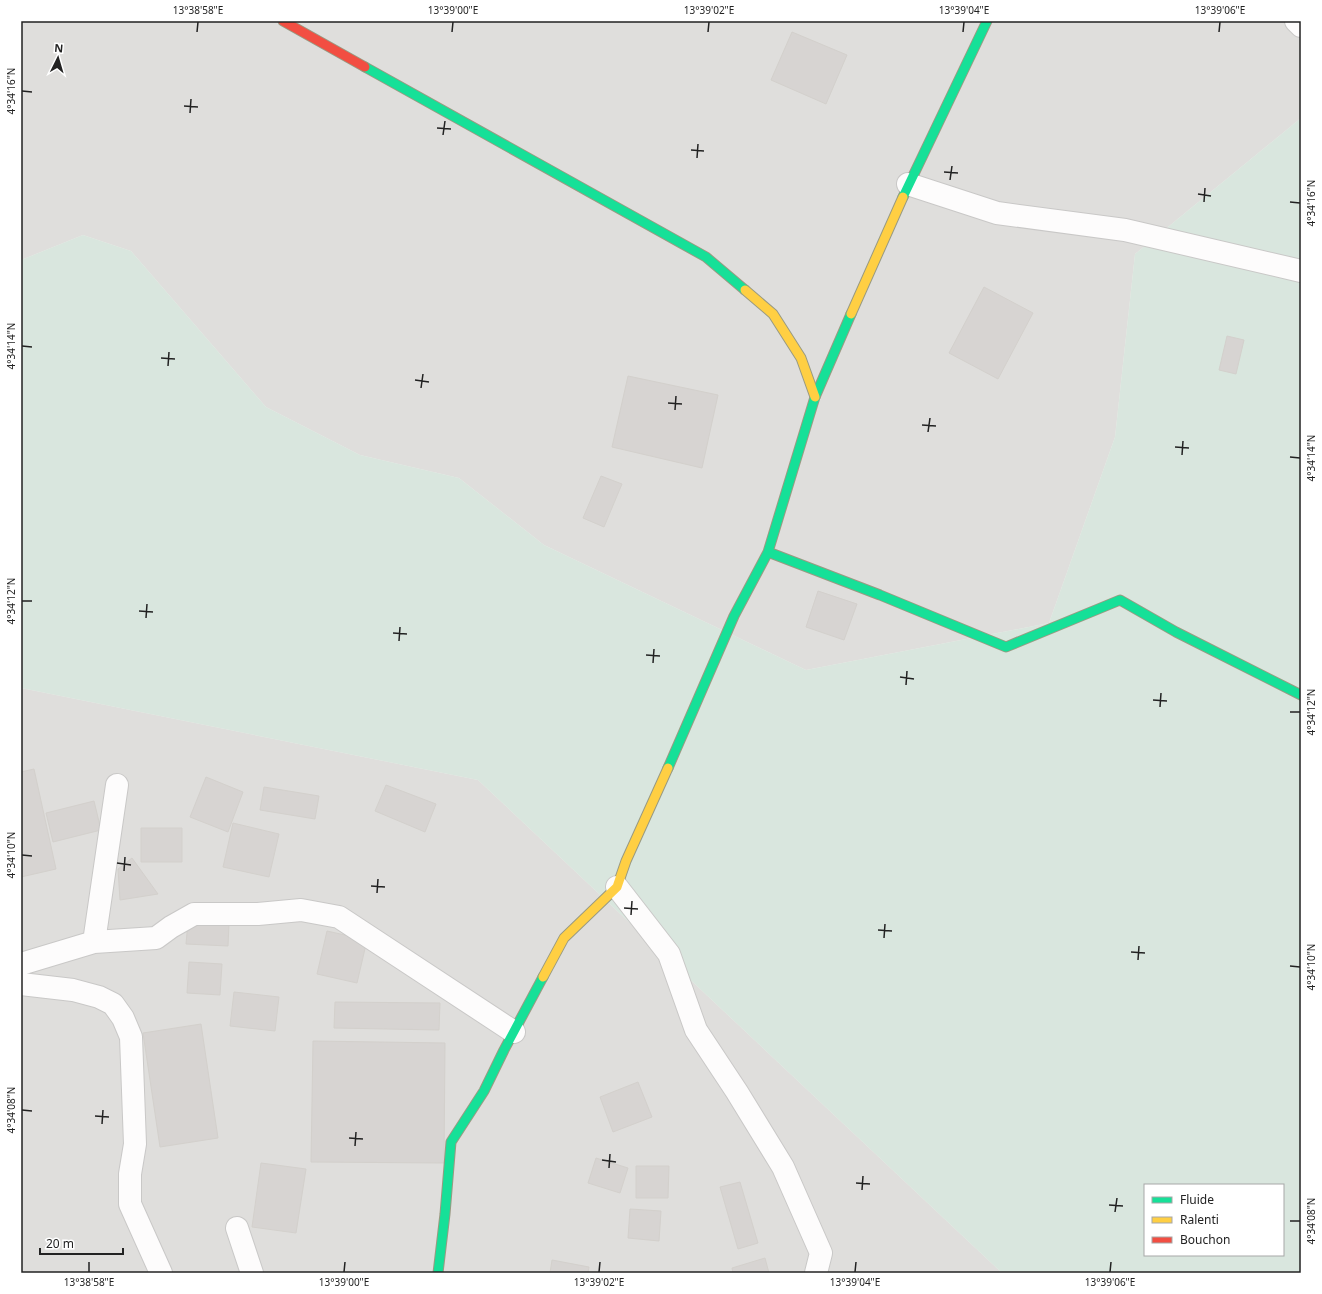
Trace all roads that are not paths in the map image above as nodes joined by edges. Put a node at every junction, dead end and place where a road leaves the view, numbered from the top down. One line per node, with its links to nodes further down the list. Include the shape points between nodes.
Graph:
1 (987, 21): 5 (street)
2 (1296, 21): 4 (street)
3 (289, 23): 7 (street, via 706,257 773,314 800,358)
4 (1301, 26)
5 (908, 184): 6 (street, via 997,213 1125,230); 7 (street)
6 (1301, 271)
7 (816, 397): 8 (street)
8 (768, 552): 9 (street, via 1006,647 1120,600 1176,632); 11 (street, via 734,616 626,860)
9 (1301, 695)
10 (117, 785): 12 (street)
11 (617, 887): 15 (street, via 564,938); 20 (street, via 669,954 696,1030 783,1166 822,1253)
12 (94, 942): 13 (street); 15 (street, via 156,938 194,914 258,914 301,910 339,917)
13 (21, 964)
14 (21, 984): 17 (street, via 73,990 99,997 113,1004 123,1018 131,1037 134,1144 130,1204)
15 (514, 1032): 19 (street, via 484,1091 451,1142)
16 (237, 1228): 18 (street)
17 (161, 1273)
18 (252, 1273)
19 (438, 1273)
20 (816, 1273)

